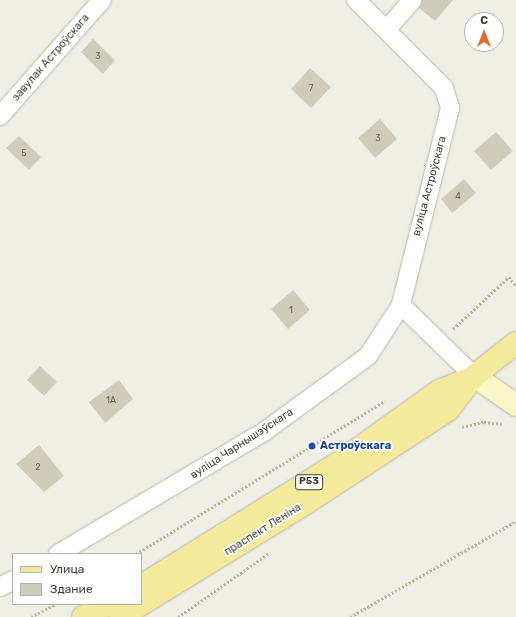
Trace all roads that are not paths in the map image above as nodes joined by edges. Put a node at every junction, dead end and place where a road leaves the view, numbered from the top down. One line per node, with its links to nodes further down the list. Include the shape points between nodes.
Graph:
1 (102, 0): 5 (street, завулак Астроўскага)
2 (356, 0): 4 (street, вуліца Астроўскага)
3 (412, 0): 4 (street)
4 (388, 28): 6 (street, вуліца Астроўскага, via 444,88 450,108)
5 (0, 116)
6 (401, 305): 8 (street); 10 (street, вуліца Чарнышэўскага, via 368,356 266,431)
7 (516, 343): 8 (main road, праспект Леніна / Р53)
8 (474, 376): 9 (main road); 12 (main road, праспект Леніна / Р53, via 439,391 340,462); 14 (main road, праспект Леніна / Р53, via 448,410 306,503)
9 (516, 405)
10 (60, 553)
11 (12, 580): 13 (street)
12 (142, 585)
13 (0, 586)
14 (142, 604)
15 (107, 605): 17 (main road)
16 (140, 605): 18 (main road, праспект Леніна / Р53)
17 (83, 617)
18 (120, 617)

